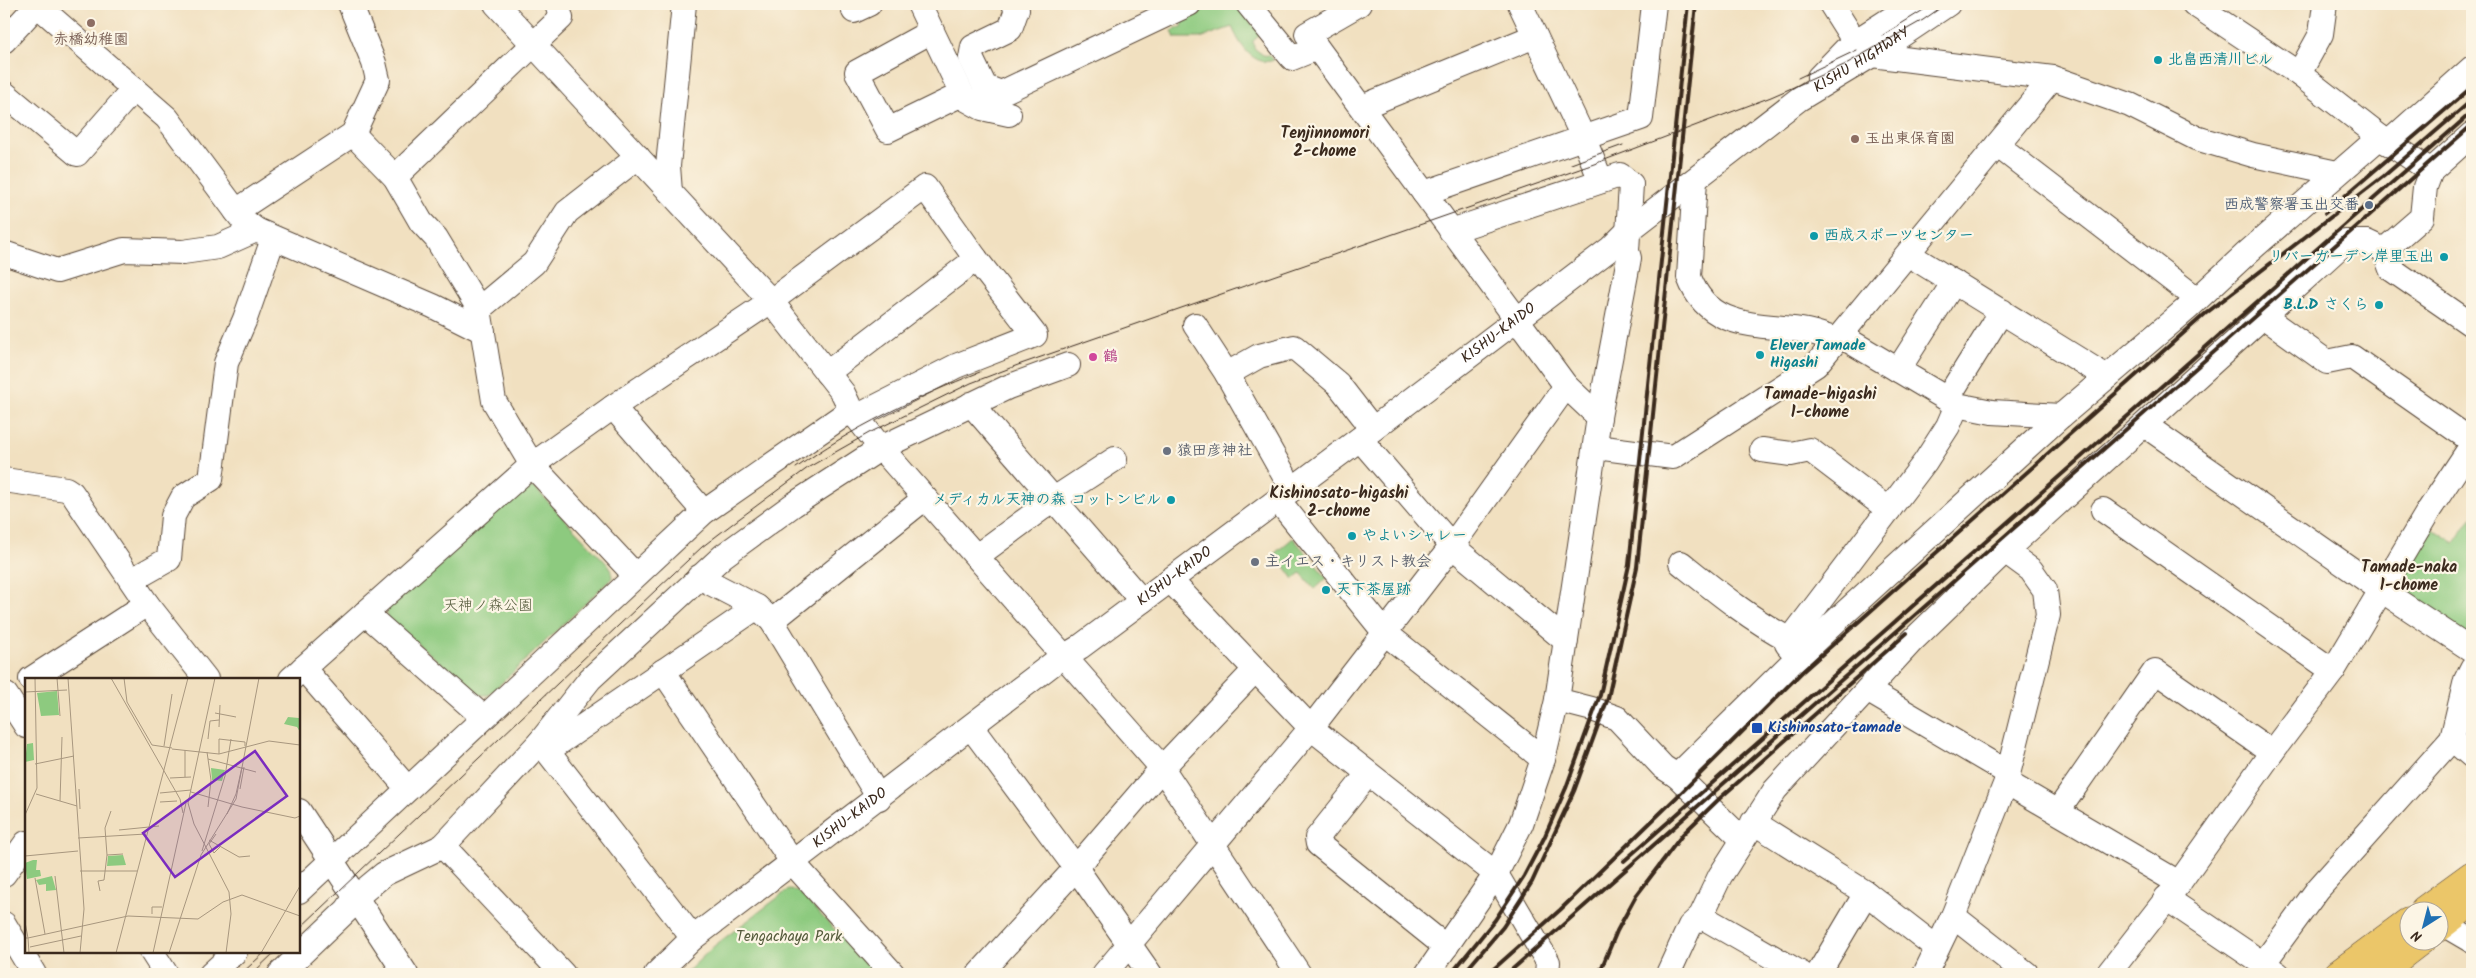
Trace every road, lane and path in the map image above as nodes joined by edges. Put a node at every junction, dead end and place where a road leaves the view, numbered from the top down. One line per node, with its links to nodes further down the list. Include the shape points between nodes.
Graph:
1 (37, 4): 20 (street); 27 (street)
2 (350, 4): 32 (street, via 378,80)
3 (496, 4): 21 (street)
4 (557, 4): 21 (street, via 561,18)
5 (684, 4): 43 (street, via 668,166)
6 (919, 4): 18 (street)
7 (1014, 4): 8 (street, via 1017,9 1010,29 973,47 971,58 985,87 1001,93)
8 (1189, 4)
9 (1248, 4): 22 (street, via 1292,58)
10 (1359, 4): 22 (street, via 1307,34)
11 (1520, 4): 19 (street)
12 (1654, 4): 34 (street, via 1641,118)
13 (1830, 4): 23 (street)
14 (1914, 4): 23 (street, KISHU HIGHWAY)
15 (1948, 4): 23 (street, KISHU HIGHWAY)
16 (2194, 4): 25 (street)
17 (2326, 5): 25 (street, via 2321,34)
18 (932, 31): 29 (street); 29 (street, via 857,72 888,130)
19 (1535, 36): 30 (street); 34 (street)
20 (4, 41)
21 (533, 44): 37 (street); 40 (street)
22 (1317, 48): 30 (street)
23 (1863, 48): 26 (street); 42 (street, KISHU HIGHWAY)
24 (2472, 68): 35 (street)
25 (2299, 74): 35 (street)
26 (2052, 78): 36 (street); 39 (street, via 2130,105 2196,138 2253,155)
27 (134, 89): 28 (street, via 77,154); 45 (street, via 167,118)
28 (4, 93)
29 (962, 94): 31 (street, via 982,108)
30 (1362, 107): 44 (street)
31 (1009, 114)
32 (353, 134): 40 (street); 45 (street)
33 (2472, 134): 38 (street)
34 (1584, 139): 41 (street); 44 (street)
35 (2384, 140): 38 (street); 39 (street)
36 (1997, 145): 51 (street); 54 (street)
37 (638, 157): 43 (street); 59 (street, via 567,212 534,263)
38 (2431, 171): 49 (street, via 2425,187 2422,217)
39 (2337, 173): 54 (street)
40 (395, 177): 59 (street, via 420,222 436,238)
41 (1601, 180): 46 (street); 47 (street, via 1620,175 1631,184)
42 (1695, 180): 47 (street, KISHU-KAIDO); 62 (street, via 1689,277 1707,304 1722,316 1754,326 1809,331)
43 (670, 192): 55 (street)
44 (1424, 193): 46 (street)
45 (236, 211): 48 (street)
46 (1451, 231): 58 (street)
47 (1628, 231): 58 (street, KISHU-KAIDO, via 1611,248); 74 (street, via 1629,258)
48 (264, 235): 50 (street, via 183,252 124,250 57,271); 59 (street, via 424,302); 97 (street, via 245,319 226,363 211,478 183,497 173,516 168,559)
49 (2384, 250): 57 (street, via 2367,242 2346,242); 61 (street, via 2391,269)
50 (4, 254)
51 (1908, 254): 53 (street); 62 (street)
52 (976, 259): 55 (street, via 925,187); 65 (street); 72 (street, via 1035,335 956,366)
53 (1954, 282): 56 (street); 64 (street)
54 (2198, 300): 67 (street)
55 (771, 301): 65 (street); 71 (street)
56 (2002, 311): 67 (street); 69 (street)
57 (2263, 316): 75 (street); 77 (street, via 2327,362 2352,357)
58 (1516, 319): 68 (street); 76 (street, KISHU-KAIDO)
59 (481, 320): 82 (street, via 494,401)
60 (1195, 325): 66 (street)
61 (2472, 325)
62 (1839, 338): 64 (street); 78 (street, via 1816,365 1673,457)
63 (1068, 365): 70 (street)
64 (1898, 370): 69 (street)
65 (827, 373): 72 (street)
66 (1227, 374): 76 (street, via 1259,356 1294,347 1338,384); 83 (street)
67 (2107, 377): 73 (street)
68 (1566, 386): 74 (street); 91 (street)
69 (1952, 402): 73 (street, via 1992,412); 88 (street, via 1948,426)
70 (971, 404): 79 (street); 86 (street)
71 (613, 407): 82 (street); 90 (street)
72 (854, 413): 79 (street); 90 (street)
73 (2061, 416): 106 (street, via 1838,618)
74 (1599, 417): 78 (street)
75 (2146, 426): 92 (street); 99 (street)
76 (1367, 434): 87 (street, KISHU-KAIDO); 91 (street)
77 (2472, 443): 99 (street)
78 (1596, 447): 105 (street)
79 (882, 448): 85 (street); 96 (street, via 793,505)
80 (1762, 450): 88 (street, via 1791,454 1810,450)
81 (1116, 459): 86 (street)
82 (532, 465): 95 (street); 102 (street)
83 (1284, 475)
84 (4, 480): 97 (street, via 66,489 72,493)
85 (926, 498): 93 (street); 103 (street)
86 (1054, 499): 93 (street); 100 (street)
87 (1278, 500): 98 (street, KISHU-KAIDO); 104 (street)
88 (1889, 510): 106 (street)
89 (2103, 510): 112 (street)
90 (704, 512): 95 (street)
91 (1452, 546): 104 (street); 105 (street)
92 (2005, 551): 117 (street, via 1911,642); 132 (street, via 2031,570 2045,590 2048,615)
93 (977, 556): 108 (street)
94 (1681, 563): 106 (street)
95 (635, 575): 120 (street)
96 (699, 577): 103 (street); 125 (street, via 590,679)
97 (132, 580): 101 (street)
98 (1170, 580): 100 (street, KISHU-KAIDO); 110 (street)
99 (2380, 590): 107 (street); 112 (street)
100 (1142, 601): 108 (street, KISHU-KAIDO)
101 (147, 604): 114 (street); 115 (street)
102 (365, 613): 113 (street); 120 (street)
103 (765, 614): 111 (street); 134 (street)
104 (1384, 633): 123 (street); 128 (street)
105 (1566, 641): 119 (street)
106 (1794, 649): 131 (street)
107 (2472, 650)
108 (1067, 657): 122 (street, KISHU-KAIDO, via 1055,662); 129 (street)
109 (2472, 668): 124 (street, via 2466,680)
110 (1255, 670): 123 (street); 129 (street)
111 (663, 671): 125 (street); 142 (street)
112 (2333, 671): 126 (street)
113 (297, 674): 133 (street)
114 (33, 678)
115 (205, 678)
116 (25, 683): 118 (street)
117 (1867, 690): 132 (street); 137 (street, via 1775,790)
118 (5, 696): 121 (street)
119 (1557, 700): 128 (street); 131 (street, via 1617,718 1663,767)
120 (483, 717): 133 (street)
121 (25, 725)
122 (971, 728): 134 (street, KISHU-KAIDO); 143 (street)
123 (1311, 728): 130 (street); 138 (street)
124 (2452, 739): 127 (street); 167 (street, via 2318,888)
125 (543, 746): 140 (street); 159 (street)
126 (2272, 752): 135 (street, via 2155,671); 148 (street)
127 (2472, 756)
128 (1543, 759): 145 (street, via 1521,824)
129 (1162, 768): 138 (street); 143 (street)
130 (1368, 774): 145 (street); 162 (street, via 1316,838 1318,844)
131 (1677, 776): 137 (street)
132 (2007, 778): 135 (street); 154 (street)
133 (408, 789): 141 (street)
134 (878, 798): 142 (street, KISHU-KAIDO)
135 (2058, 811): 148 (street)
136 (300, 813): 141 (street)
137 (1748, 831): 149 (street); 153 (street, via 1720,876)
138 (1212, 843): 161 (street); 180 (street)
139 (25, 844): 144 (street)
140 (443, 846): 150 (street, via 384,874); 174 (street)
141 (330, 861): 147 (street); 150 (street)
142 (793, 863): 159 (street, KISHU-KAIDO); 176 (street)
143 (1076, 868): 161 (street); 177 (street)
144 (4, 874)
145 (1496, 874): 162 (street); 168 (street)
146 (2472, 875): 152 (highway)
147 (300, 890)
148 (2173, 890): 167 (street); 187 (street)
149 (1866, 893): 163 (street); 184 (street)
150 (355, 898): 172 (street, via 347,910); 173 (street)
151 (2472, 902): 155 (highway)
152 (2448, 906)
153 (1701, 916): 182 (street, via 1690,926); 183 (street)
154 (1953, 916): 163 (street); 186 (street)
155 (2448, 916)
156 (4, 924): 169 (street)
157 (2398, 929): 188 (highway)
158 (2448, 932): 160 (street)
159 (693, 938): 175 (street, KISHU-KAIDO)
160 (2472, 942)
161 (1128, 943): 178 (street); 179 (street)
162 (1446, 947): 181 (street)
163 (1937, 948): 185 (street)
164 (2405, 950): 189 (highway)
165 (153, 953): 170 (street)
166 (234, 953): 171 (street)
167 (2270, 969)
168 (1542, 970)
169 (34, 974)
170 (166, 974)
171 (211, 974)
172 (280, 974)
173 (406, 974)
174 (563, 974)
175 (656, 974)
176 (893, 974)
177 (979, 974)
178 (1104, 974)
179 (1150, 974)
180 (1300, 974)
181 (1428, 974)
182 (1668, 974)
183 (1802, 974)
184 (1818, 974)
185 (1925, 974)
186 (2027, 974)
187 (2108, 974)
188 (2338, 974)
189 (2378, 974)

